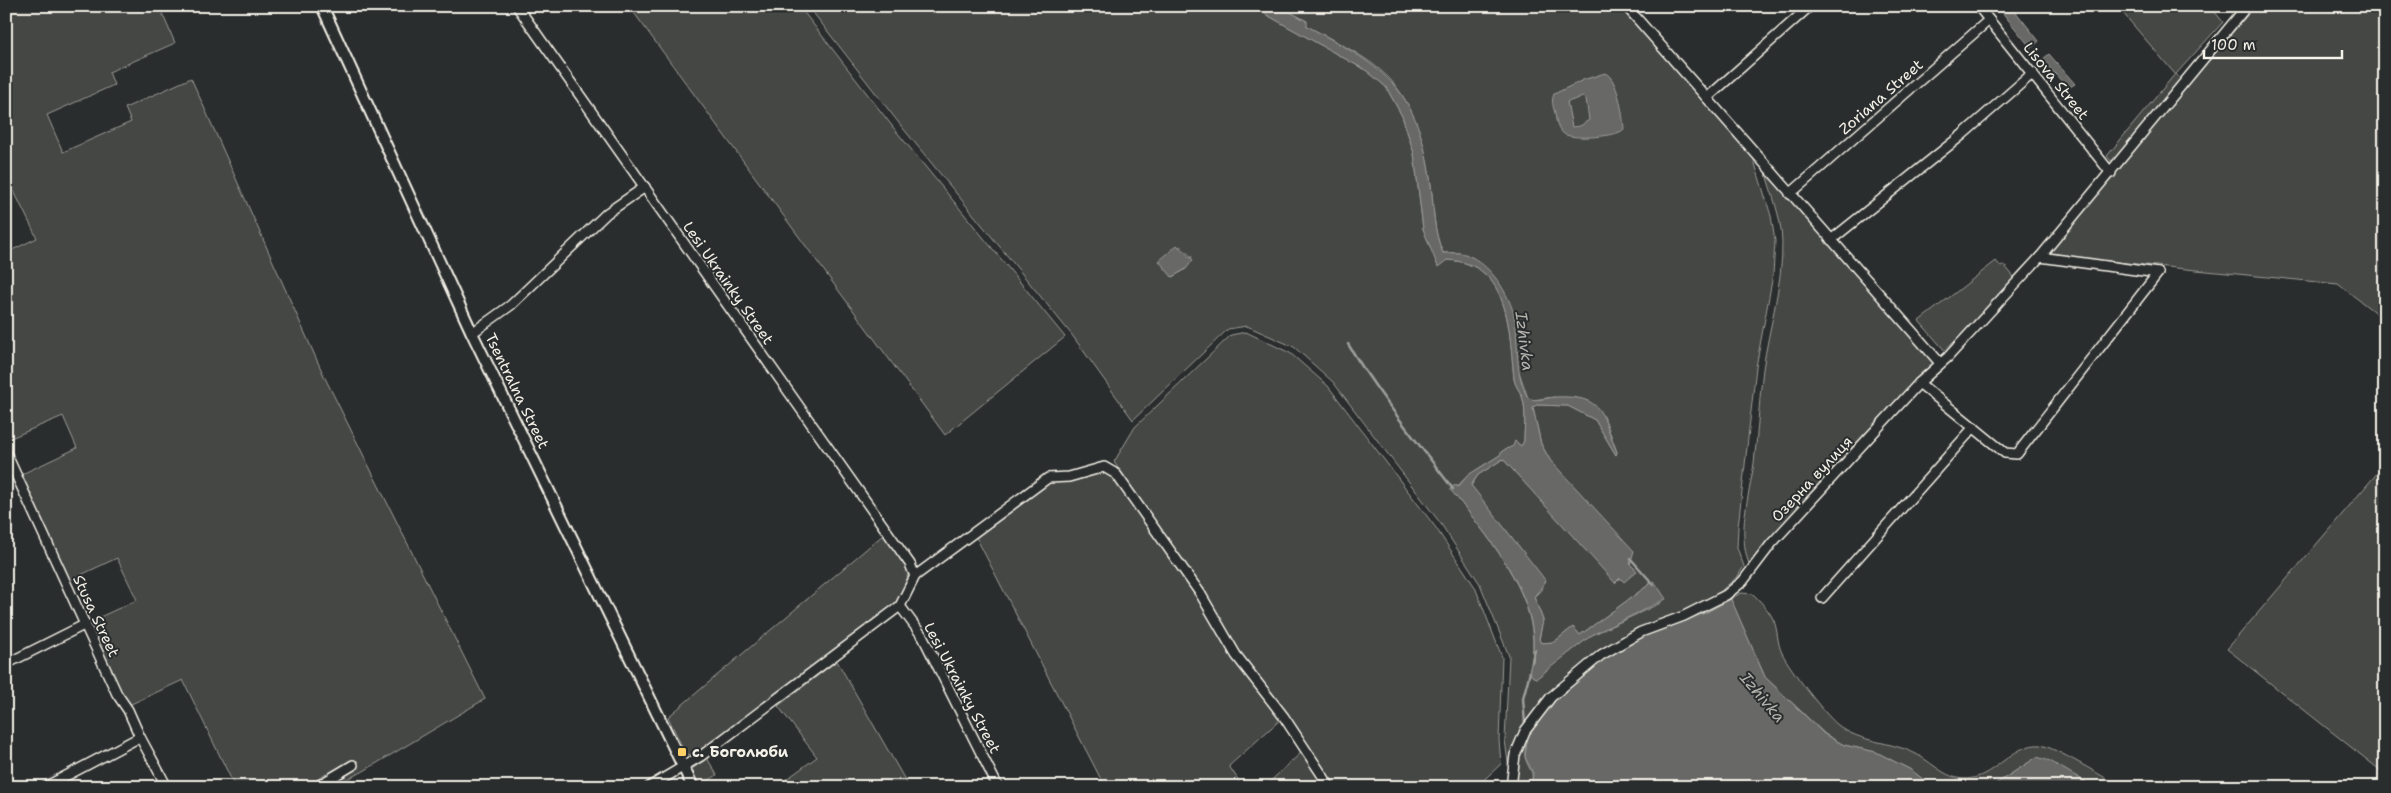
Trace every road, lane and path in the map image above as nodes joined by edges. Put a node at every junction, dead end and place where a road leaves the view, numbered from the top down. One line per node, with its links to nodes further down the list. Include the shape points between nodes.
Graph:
1 (322, 6): 15 (street, Tsentralna Street)
2 (517, 6): 11 (street, Lesi Ukrainky Street)
3 (1626, 6): 9 (street)
4 (1810, 6): 9 (street)
5 (1978, 6): 7 (street, Lisova Street)
6 (2247, 6): 10 (street, Озерна вулиця)
7 (1990, 20): 8 (street, Lisova Street); 12 (street, Zoriana Street)
8 (2033, 73): 10 (street, Lisova Street); 13 (street, via 1962,135)
9 (1707, 98): 12 (street)
10 (2111, 172): 14 (street, Озерна вулиця)
11 (645, 186): 15 (street, via 607,213 510,305); 20 (street, Lesi Ukrainky Street, via 882,523)
12 (1790, 194): 13 (street)
13 (1831, 240): 16 (street)
14 (2040, 257): 16 (street, Озерна вулиця); 18 (street, via 2158,273 2017,454 2005,453)
15 (472, 333): 27 (street, Tsentralna Street)
16 (1940, 363): 17 (street, Озерна вулиця)
17 (1919, 383): 18 (street); 35 (street, Озерна вулиця, via 1772,543 1743,581 1726,595 1641,632 1601,655 1551,697 1525,732 1515,755)
18 (1974, 427): 21 (street)
19 (6, 453): 23 (street, Stusa Street)
20 (915, 576): 22 (street); 34 (street, via 1048,478 1069,478 1104,467 1116,474 1200,593 1236,655 1284,717)
21 (1822, 598)
22 (900, 606): 27 (street, via 701,756); 33 (street, Lesi Ukrainky Street, via 923,637)
23 (86, 624): 24 (street); 25 (street, Stusa Street)
24 (6, 664)
25 (140, 738): 28 (street); 29 (street, Stusa Street)
26 (353, 765): 30 (street)
27 (683, 766): 31 (street); 32 (street, Tsentralna Street)
28 (45, 787)
29 (167, 787)
30 (316, 787)
31 (649, 787)
32 (693, 787)
33 (998, 787)
34 (1330, 787)
35 (1511, 787)

